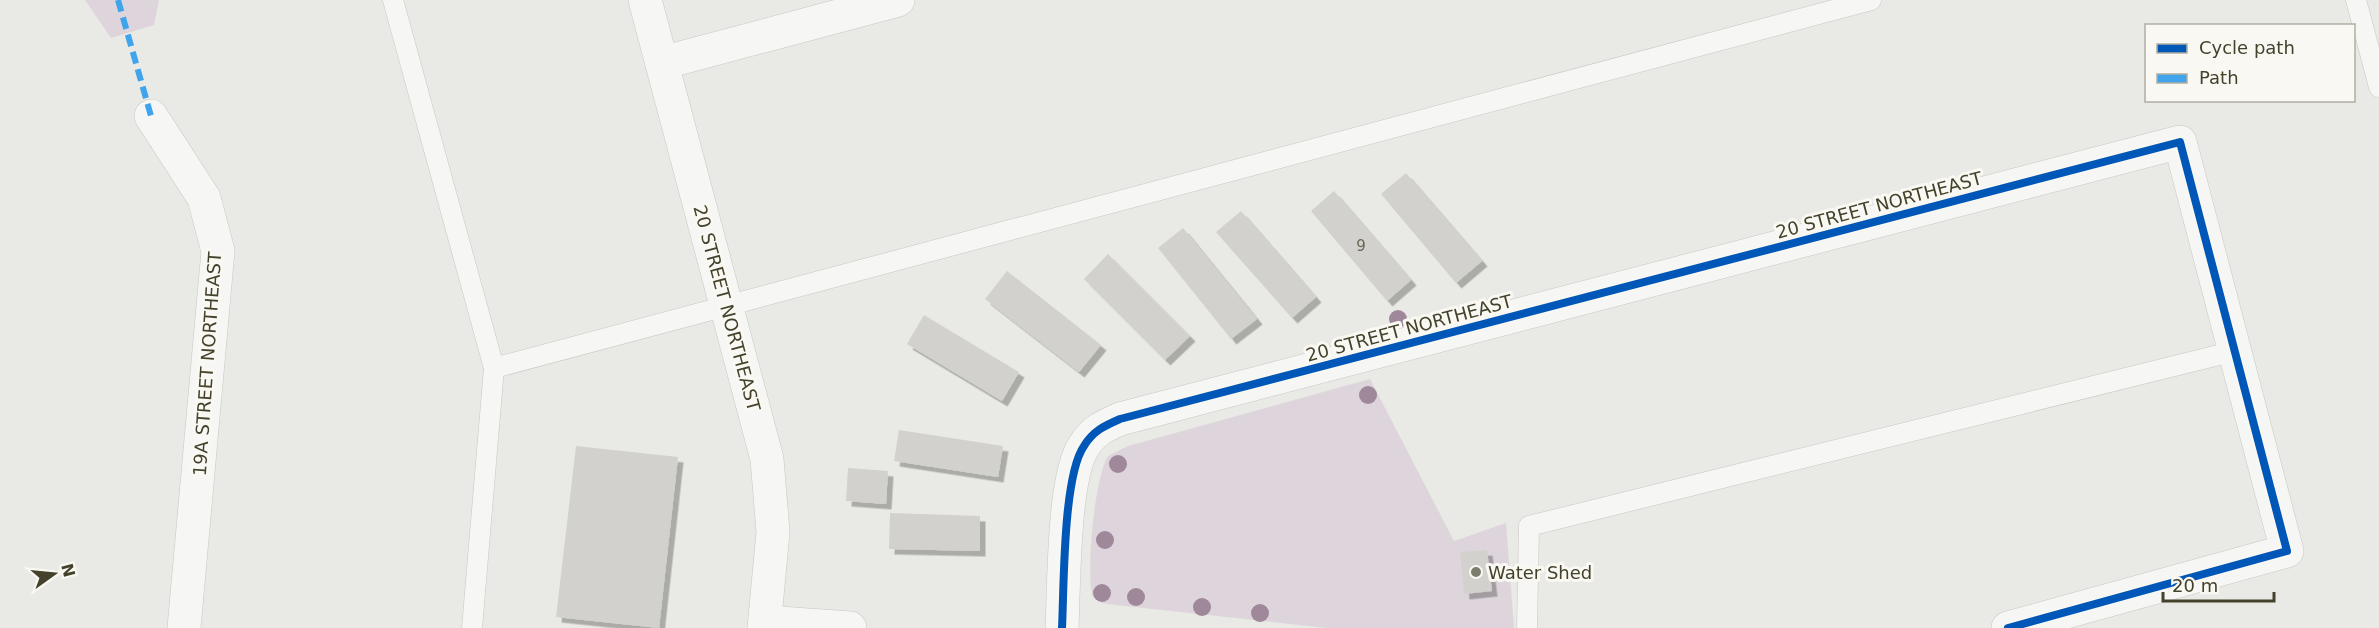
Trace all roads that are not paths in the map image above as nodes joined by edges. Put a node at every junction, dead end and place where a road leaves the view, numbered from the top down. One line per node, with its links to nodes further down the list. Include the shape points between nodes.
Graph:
1 (393, 0): 11 (lane)
2 (645, 0): 6 (street, 20 STREET NORTHEAST)
3 (898, 0): 6 (street)
4 (1871, 0): 9 (lane)
5 (2356, 0): 7 (lane)
6 (662, 63): 9 (street, 20 STREET NORTHEAST)
7 (2379, 87)
8 (151, 116): 13 (street, 19A STREET NORTHEAST, via 204,198 218,251)
9 (725, 304): 11 (lane); 12 (street, 20 STREET NORTHEAST, via 767,459 773,532)
10 (2235, 351): 16 (street, 20 STREET NORTHEAST, via 2180,142 1120,419 1097,429 1082,447 1072,474); 17 (lane, via 1529,526); 18 (street, 20 STREET NORTHEAST, via 2288,551)
11 (494, 368): 14 (lane)
12 (765, 625): 15 (street, 20 STREET NORTHEAST)
13 (184, 628)
14 (472, 628)
15 (849, 628)
16 (1062, 628)
17 (1527, 628)
18 (2008, 628)

